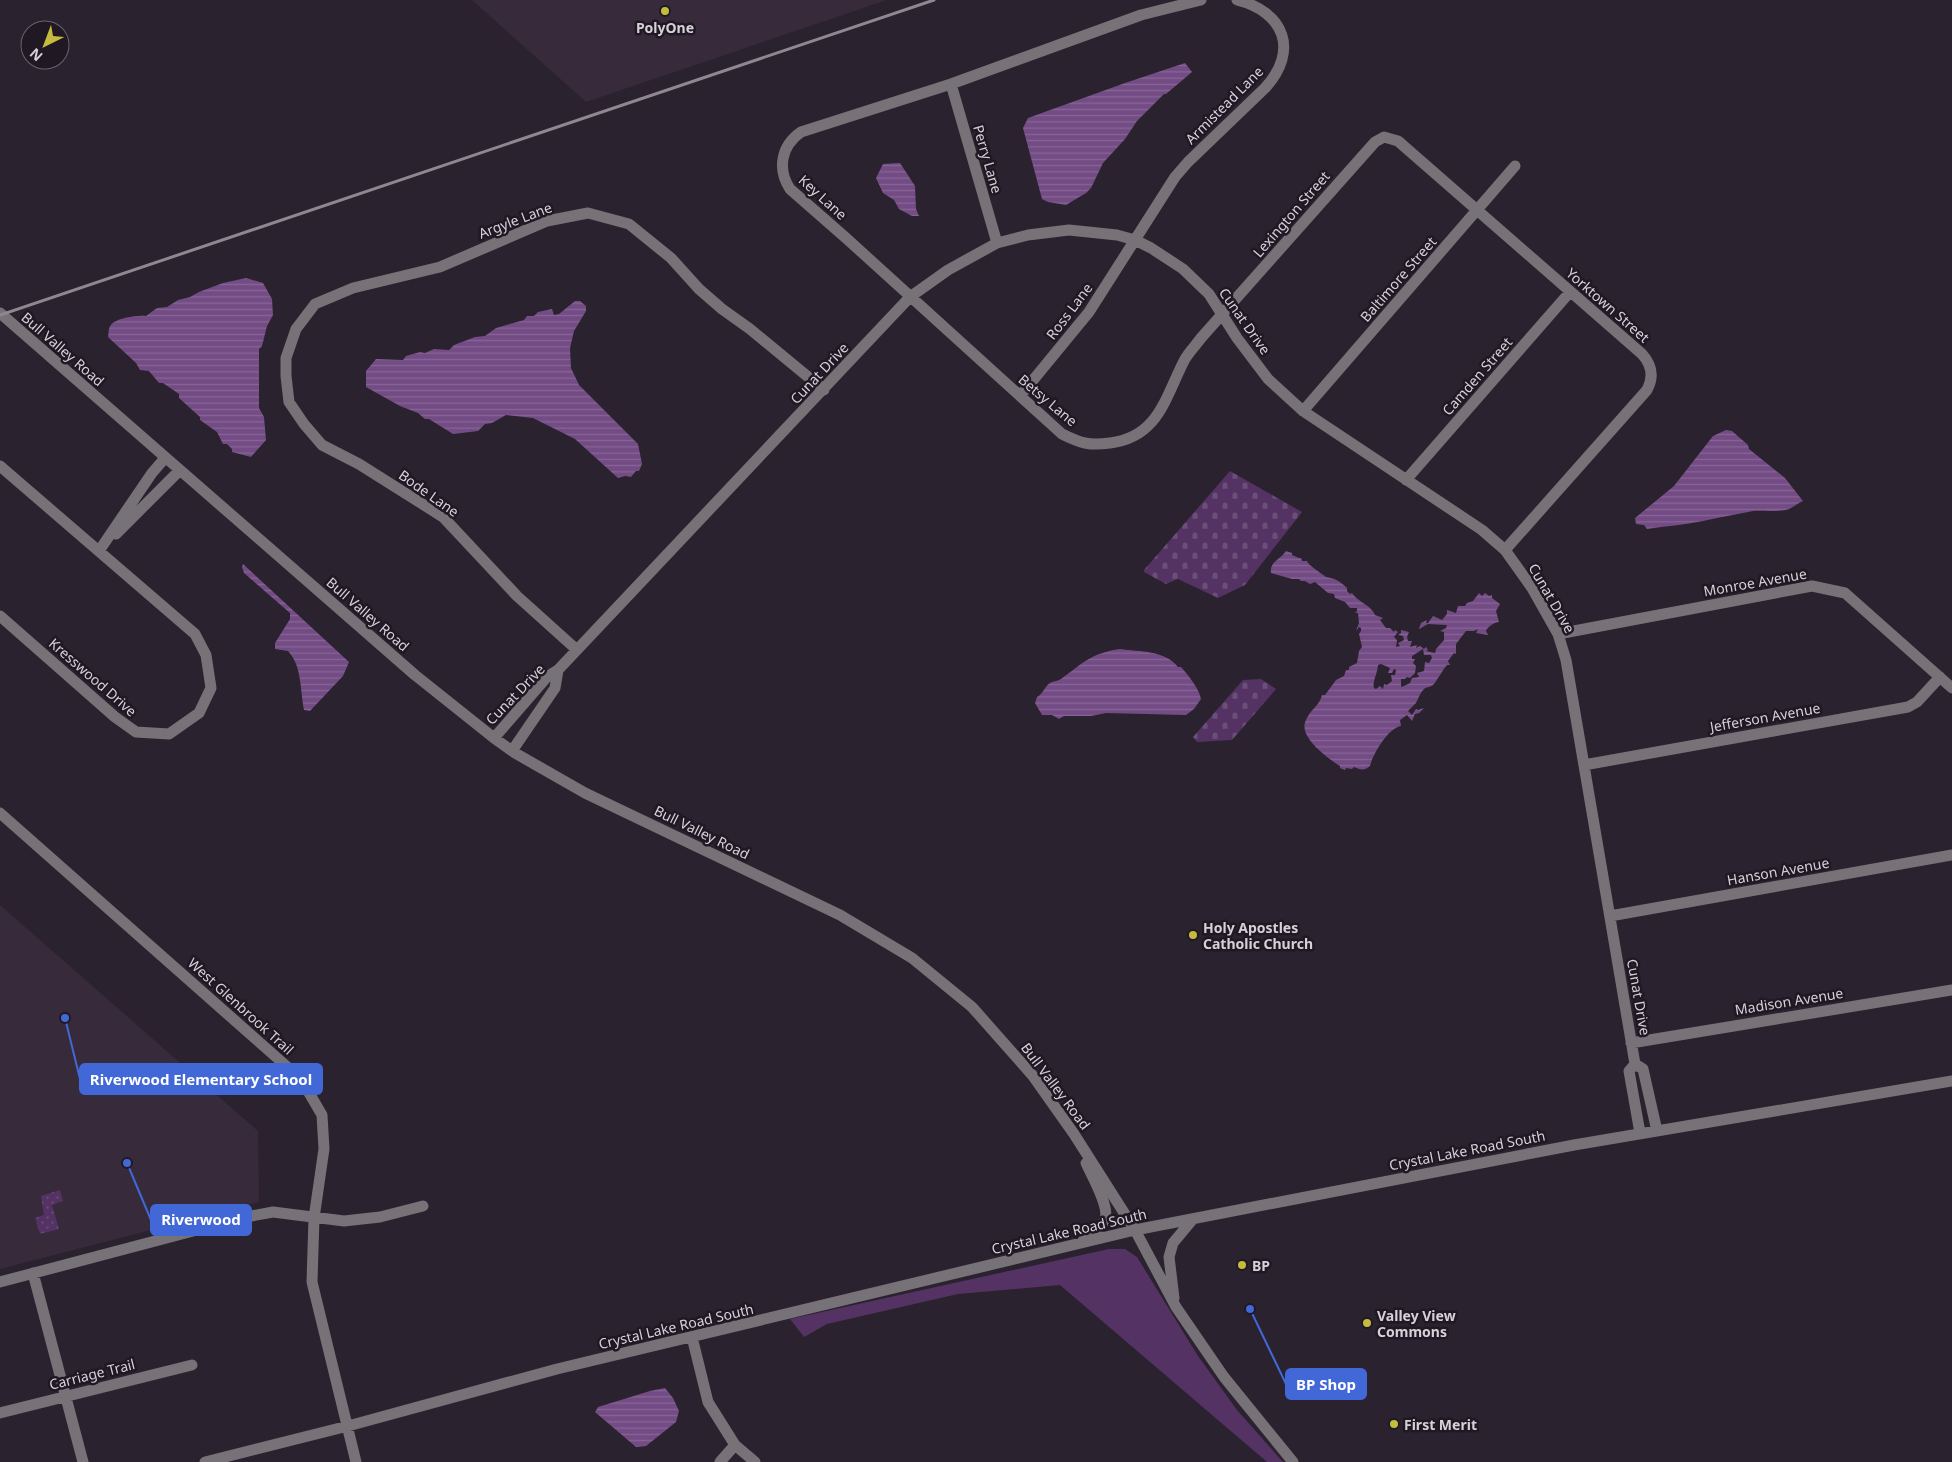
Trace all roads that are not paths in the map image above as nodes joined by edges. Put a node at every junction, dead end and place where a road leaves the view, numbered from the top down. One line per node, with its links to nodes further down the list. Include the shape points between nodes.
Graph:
1 (1201, 0): 3 (street, via 1141,15)
2 (1237, 0): 7 (street, Armistead Lane, via 1256,6 1267,14 1282,33 1284,54 1281,66 1265,88 1175,177)
3 (951, 84): 8 (street, Perry Lane); 10 (street, Key Lane, via 801,132 789,143 781,166 783,179 790,189)
4 (1384, 137): 6 (street, Yorktown Street, via 1404,144); 12 (street, Lexington Street, via 1367,150)
5 (1515, 166): 6 (street, Baltimore Street)
6 (1478, 210): 9 (street, Yorktown Street); 16 (street, Baltimore Street)
7 (1135, 240): 8 (street, Cunat Drive, via 1069,230 1028,234); 12 (street, Cunat Drive, via 1183,269 1209,294); 15 (street, Ross Lane, via 1089,312)
8 (997, 243): 10 (street, Cunat Drive, via 948,270)
9 (1570, 292): 20 (street, Camden Street); 21 (street, Yorktown Street, via 1642,354 1651,370 1650,383)
10 (910, 297): 14 (street, Cunat Drive); 15 (street, Betsy Lane)
11 (0, 313): 17 (street, Bull Valley Road)
12 (1223, 314): 15 (street, Betsy Lane, via 1185,358 1158,416 1141,433 1120,442 1079,443 1062,434); 16 (street, Cunat Drive, via 1268,379)
13 (286, 358): 14 (street, Argyle Lane, via 296,329 315,304 353,288 440,267 547,221 588,214 629,224 671,258 722,310); 25 (street, Bode Lane, via 289,402 322,445 359,464 443,517 517,596)
14 (824, 390): 25 (street, Cunat Drive)
15 (1020, 396)
16 (1303, 411): 20 (street, Cunat Drive)
17 (165, 458): 19 (street, Bull Valley Road); 22 (street)
18 (0, 466): 22 (street, Kresswood Drive)
19 (179, 472): 22 (street); 29 (street, Bull Valley Road, via 415,675)
20 (1406, 480): 21 (street, Cunat Drive, via 1482,530)
21 (1505, 550): 24 (street, Cunat Drive, via 1532,588)
22 (99, 551): 23 (street, Kresswood Drive, via 194,634 206,655 211,688 199,714 169,734 136,732)
23 (2, 621)
24 (1558, 634): 27 (street, Monroe Avenue, via 1812,586 1845,593); 31 (street, Cunat Drive, via 1566,660)
25 (577, 650): 26 (street, Cunat Drive)
26 (558, 670): 29 (street, Cunat Drive); 30 (street, Cunat Drive, via 555,688)
27 (1940, 677): 28 (street, Monroe Avenue); 31 (street, Jefferson Avenue, via 1917,702 1908,707)
28 (1952, 688)
29 (494, 738): 30 (street, Bull Valley Road)
30 (512, 750): 41 (street, Bull Valley Road, via 585,793 840,915 912,958 972,1007 1033,1076)
31 (1584, 765): 34 (street, Cunat Drive)
32 (0, 813): 43 (street, West Glenbrook Trail, via 301,1079 322,1115 324,1149)
33 (1952, 855): 34 (street, Hanson Avenue)
34 (1610, 916): 36 (street, Cunat Drive)
35 (1952, 990): 36 (street, Madison Avenue)
36 (1632, 1043): 37 (street, Cunat Drive)
37 (1635, 1064): 39 (street, Cunat Drive, via 1643,1069); 40 (street, Cunat Drive, via 1629,1071)
38 (1952, 1081): 39 (street, Crystal Lake Road South)
39 (1657, 1131): 40 (street, Crystal Lake Road South)
40 (1640, 1133): 44 (street, Crystal Lake Road South)
41 (1074, 1134): 45 (street, Bull Valley Road); 46 (street, via 1105,1208 1106,1218 1098,1230)
42 (423, 1206): 43 (street, via 380,1217 344,1221)
43 (314, 1218): 47 (street, via 273,1212 246,1217); 54 (street, West Glenbrook Trail, via 312,1282)
44 (1192, 1218): 45 (street, Crystal Lake Road South); 49 (street, via 1173,1243 1169,1257)
45 (1135, 1230): 46 (street, Crystal Lake Road South); 49 (street, Bull Valley Road)
46 (1081, 1243): 50 (street, Crystal Lake Road South)
47 (34, 1274): 48 (street); 52 (street)
48 (0, 1282)
49 (1176, 1307): 61 (street, Bull Valley Road, via 1224,1377)
50 (692, 1337): 54 (street, Crystal Lake Road South); 55 (street, via 708,1402)
51 (192, 1365): 52 (street, Carriage Trail)
52 (66, 1396): 53 (street, Carriage Trail); 56 (street)
53 (0, 1413)
54 (348, 1426): 57 (street, Crystal Lake Road South); 58 (street, West Glenbrook Trail)
55 (735, 1445): 59 (street); 60 (street)
56 (83, 1462)
57 (205, 1462)
58 (356, 1462)
59 (720, 1462)
60 (754, 1462)
61 (1294, 1462)

